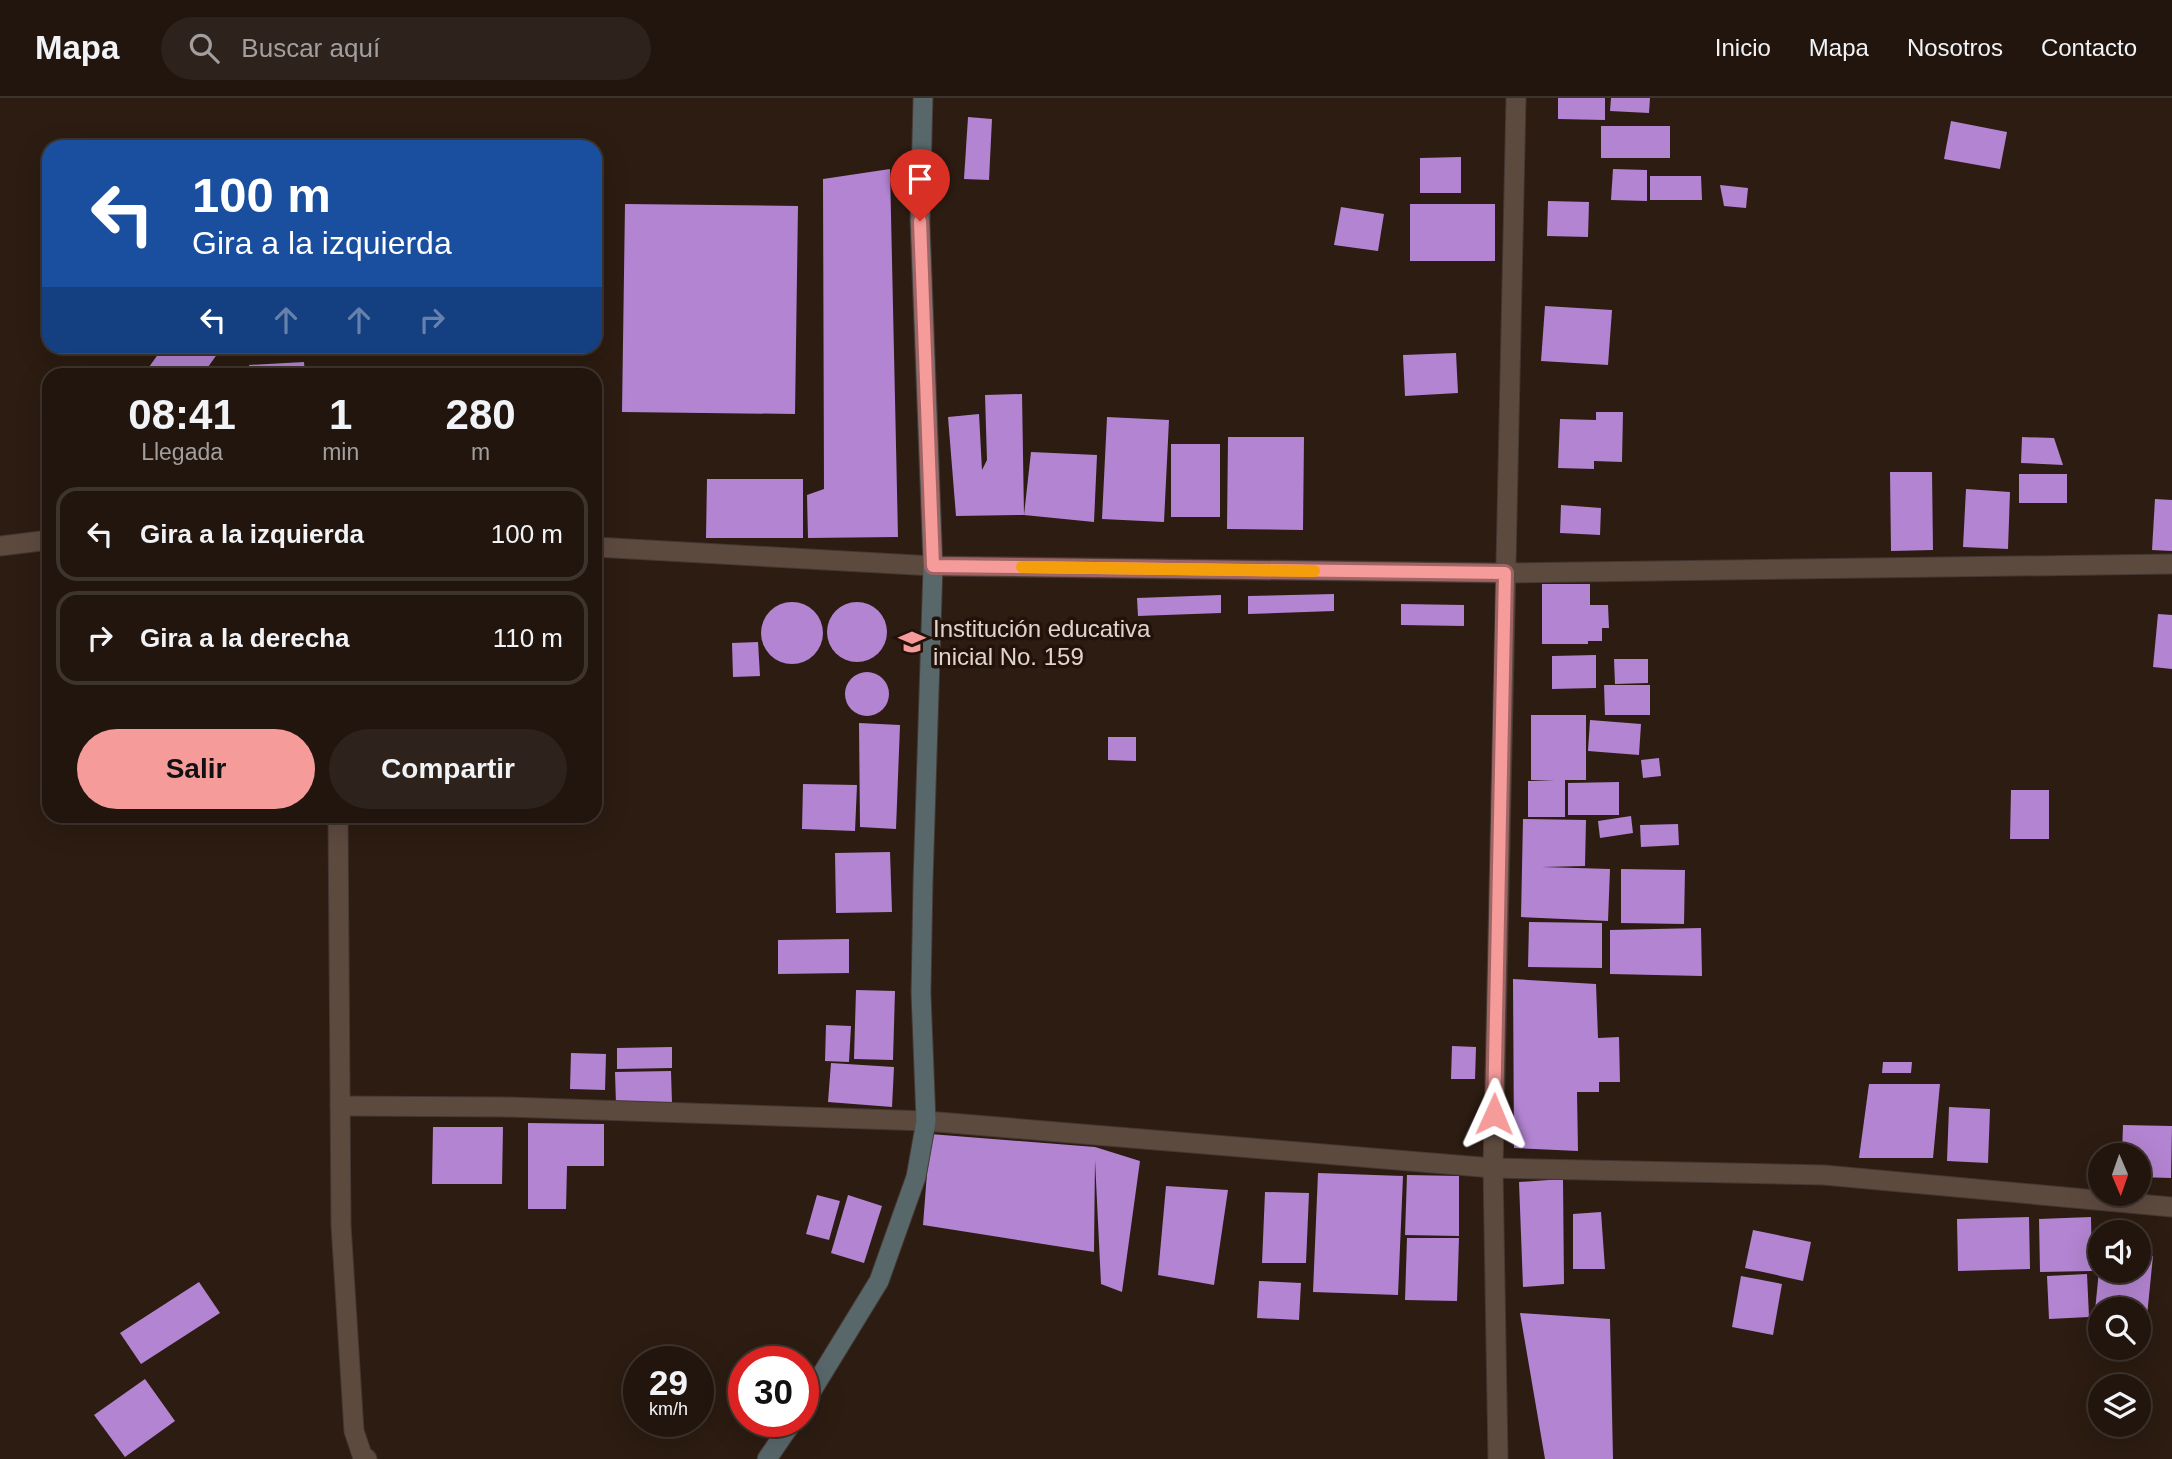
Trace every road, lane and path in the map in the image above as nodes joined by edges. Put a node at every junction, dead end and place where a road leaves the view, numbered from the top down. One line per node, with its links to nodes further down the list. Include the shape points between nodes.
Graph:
1 (923, 98): 7 (main road, via 920,221)
2 (1516, 98): 8 (street)
3 (42, 541): 4 (street)
4 (0, 546)
5 (602, 547): 7 (street)
6 (2172, 564): 8 (street)
7 (933, 566): 8 (street); 11 (main road, via 921,993)
8 (1505, 573): 12 (street)
9 (338, 823): 10 (street)
10 (340, 1106): 11 (street); 16 (street, via 349,1390 354,1431)
11 (926, 1121): 12 (street); 14 (main road, via 916,1177 879,1281)
12 (1493, 1168): 13 (street, via 1824,1175); 18 (street)
13 (2172, 1207)
14 (819, 1379)
15 (782, 1437): 17 (main road)
16 (367, 1459)
17 (767, 1459)
18 (1499, 1459)

